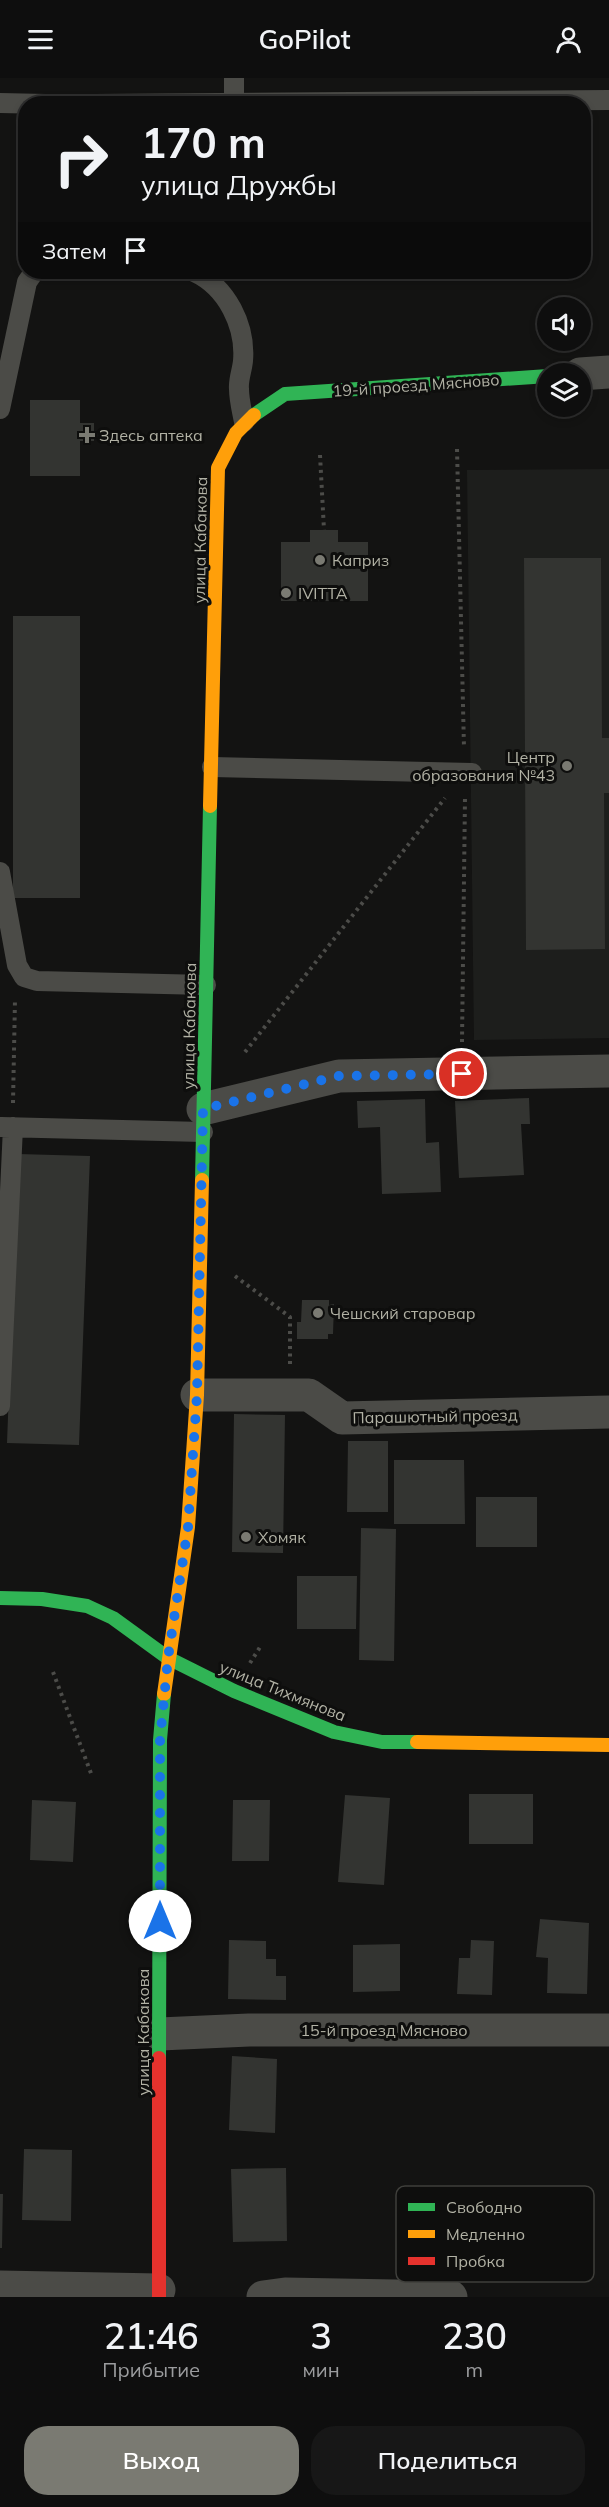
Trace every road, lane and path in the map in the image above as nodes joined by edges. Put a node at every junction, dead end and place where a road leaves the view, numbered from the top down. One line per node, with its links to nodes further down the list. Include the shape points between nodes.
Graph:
1 (234, 78): 2 (lane)
2 (234, 96)
3 (591, 100): 4 (lane)
4 (609, 100)
5 (0, 103): 6 (lane)
6 (18, 103)
7 (29, 279): 13 (lane)
8 (204, 279): 14 (lane, via 226,298 240,328 243,362 238,390)
9 (609, 372): 10 (street)
10 (591, 373)
11 (537, 377): 12 (street, 19-й проезд Мясново)
12 (285, 394): 14 (street, улица Кабакова)
13 (0, 409)
14 (244, 422): 17 (street, улица Кабакова, via 224,451 218,468)
15 (320, 455): 16 (path)
16 (324, 530)
17 (212, 767): 18 (lane); 21 (street, улица Кабакова)
18 (469, 772): 22 (path)
19 (0, 872): 20 (lane, via 17,965)
20 (24, 977): 21 (lane, via 38,981); 25 (path, via 15,998)
21 (206, 985): 24 (street, улица Кабакова)
22 (245, 1052)
23 (609, 1071): 24 (street, via 339,1076)
24 (203, 1121): 25 (lane); 27 (street, улица Кабакова)
25 (6, 1127): 29 (lane)
26 (235, 1276): 28 (path, via 290,1317)
27 (197, 1395): 28 (street, Парашютный проезд); 32 (street, улица Кабакова, via 188,1527)
28 (290, 1395): 30 (street, Парашютный проезд, via 309,1395 342,1418)
29 (0, 1406)
30 (609, 1412)
31 (0, 1598): 32 (street, улица Тихмянова, via 87,1606 113,1618)
32 (168, 1658): 34 (street, улица Тихмянова, via 244,1696 344,1734 382,1742); 37 (street, улица Кабакова, via 160,1740)
33 (53, 1672): 35 (path)
34 (609, 1745)
35 (92, 1776)
36 (609, 2030): 37 (street, 15-й проезд Мясново, via 249,2030)
37 (160, 2034): 39 (street, улица Кабакова)
38 (0, 2287): 39 (street)
39 (159, 2293)
40 (263, 2297): 41 (street)
41 (452, 2297)

